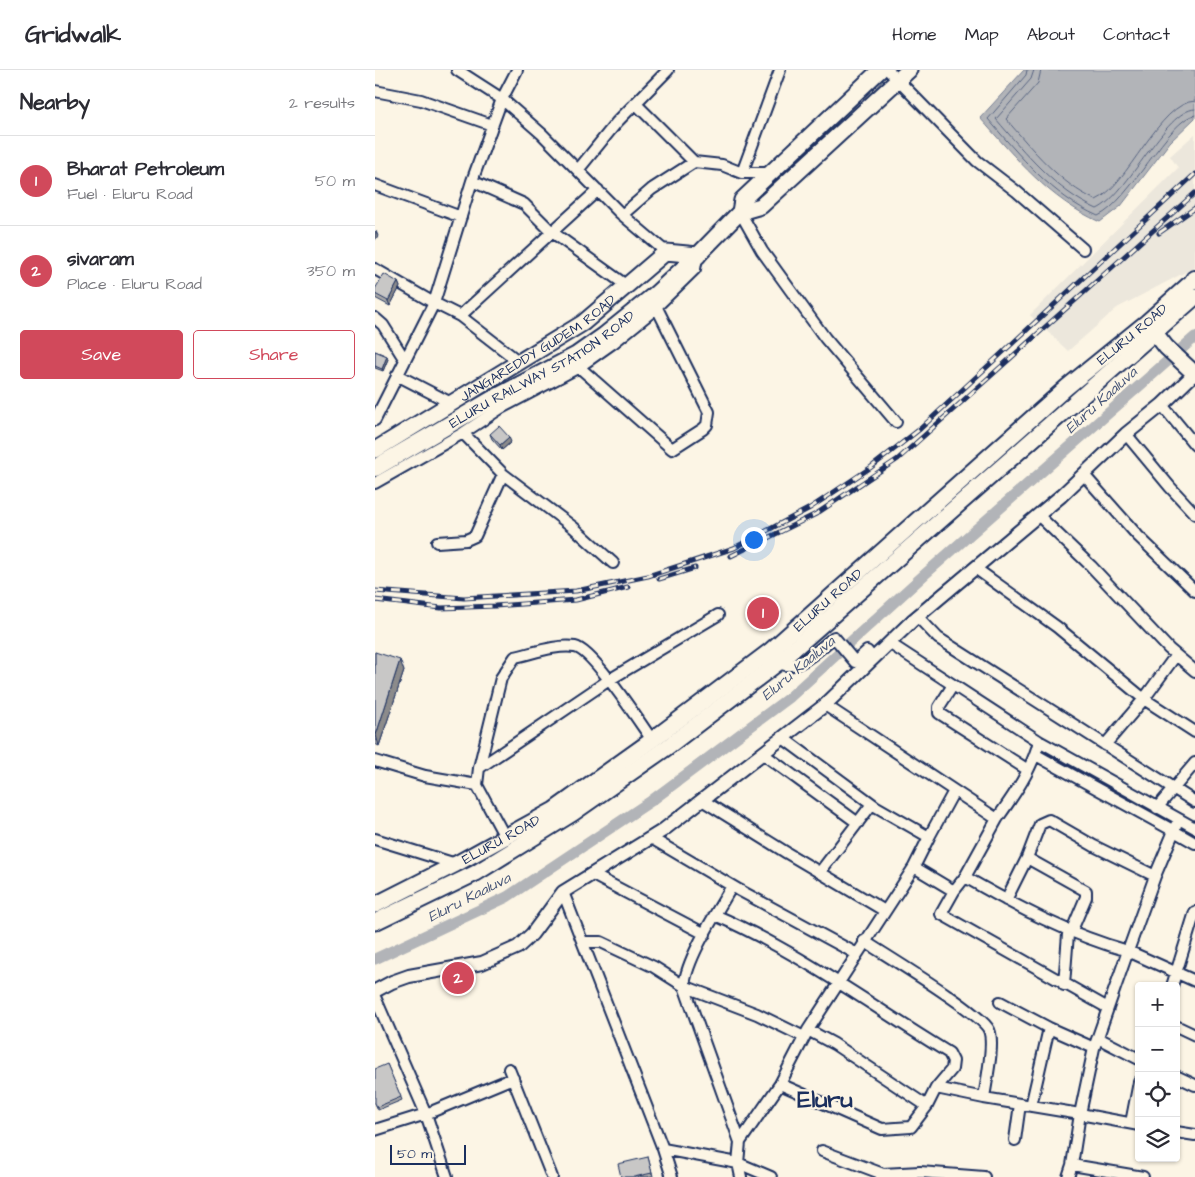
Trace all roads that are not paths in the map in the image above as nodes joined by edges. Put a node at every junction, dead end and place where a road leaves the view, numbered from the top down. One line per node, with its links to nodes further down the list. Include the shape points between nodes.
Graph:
1 (457, 70): 8 (street)
2 (517, 70): 8 (street)
3 (668, 70): 9 (street)
4 (780, 70): 13 (street)
5 (879, 70): 14 (main road)
6 (899, 73): 19 (main road, via 761,206); 22 (street, via 977,161)
7 (375, 90): 10 (street, via 421,100)
8 (502, 99): 10 (street); 12 (street)
9 (635, 103): 11 (street); 12 (street)
10 (493, 125): 15 (street)
11 (694, 162): 13 (street); 18 (street)
12 (578, 170): 17 (street)
13 (742, 173): 14 (street)
14 (770, 173): 19 (main road, via 742,200)
15 (472, 181): 20 (street); 21 (street, via 524,204)
16 (375, 185): 20 (street)
17 (598, 190): 18 (street); 21 (street)
18 (628, 208): 23 (street)
19 (740, 212): 24 (main road); 42 (street, via 762,251 825,338)
20 (461, 217): 29 (street)
21 (552, 232): 27 (street); 31 (street)
22 (1083, 249)
23 (666, 252): 24 (main road); 27 (main road, JANGAREDDY GUDEM ROAD)
24 (698, 255): 30 (street, via 695,269); 47 (main road, ELURU RAILWAY STATION ROAD, via 649,299 577,355)
25 (375, 269): 29 (street)
26 (1195, 279): 33 (main road, ELURU ROAD)
27 (627, 286): 35 (main road, JANGAREDDY GUDEM ROAD, via 583,323)
28 (1195, 297): 33 (main road, ELURU ROAD)
29 (434, 303): 31 (street); 34 (street)
30 (656, 306): 36 (street); 36 (street, via 709,412 707,425 672,449)
31 (459, 316): 35 (street)
32 (375, 318): 34 (street)
33 (1151, 327): 37 (main road, via 1180,362); 62 (main road, ELURU ROAD, via 1067,387)
34 (405, 360): 38 (street)
35 (518, 361): 39 (main road, JANGAREDDY GUDEM ROAD)
36 (579, 367): 43 (street)
37 (1195, 374): 40 (street)
38 (397, 375): 39 (street); 41 (street)
39 (451, 403): 46 (main road, JANGAREDDY GUDEM ROAD)
40 (1162, 405): 44 (street); 45 (street)
41 (375, 420)
42 (897, 422)
43 (463, 432): 48 (street); 50 (street)
44 (1126, 434): 49 (street); 51 (street)
45 (1195, 445)
46 (375, 450)
47 (375, 468)
48 (503, 474): 53 (street, via 475,536 467,540); 54 (street, via 573,527)
49 (1084, 475): 52 (street); 56 (street, via 1138,536)
50 (375, 483)
51 (1195, 514)
52 (1038, 515): 55 (street); 61 (street)
53 (437, 542)
54 (613, 563)
55 (975, 568): 58 (street); 66 (street, via 1049,622)
56 (1195, 591)
57 (718, 615): 64 (street)
58 (914, 619): 59 (street); 72 (street, via 938,638)
59 (889, 643): 60 (street); 65 (street)
60 (870, 654): 62 (street, via 855,662 834,637 800,663 785,665); 67 (street)
61 (1176, 655): 63 (street); 66 (street)
62 (774, 657): 70 (main road, ELURU ROAD); 111 (main road, ELURU ROAD, via 666,748 573,813 476,873)
63 (1195, 671)
64 (609, 680): 70 (street); 77 (street); 77 (street, via 583,649 576,647 515,657 501,678)
65 (953, 685): 71 (street); 78 (street, via 939,707 939,714)
66 (1144, 699): 68 (street); 72 (street)
67 (825, 705): 69 (street); 80 (street)
68 (1195, 732)
69 (783, 738): 73 (street); 84 (street)
70 (652, 740): 91 (main road, ELURU ROAD, via 554,810)
71 (1039, 741): 74 (street); 85 (street)
72 (1105, 745): 81 (street)
73 (762, 753): 82 (street); 88 (street)
74 (1036, 755): 78 (street); 90 (street)
75 (375, 761): 79 (street, via 425,776)
76 (1195, 763): 81 (street)
77 (479, 768): 79 (street)
78 (1028, 770): 86 (street)
79 (477, 785): 91 (street)
80 (954, 791): 86 (street); 92 (street)
81 (1171, 791): 83 (street); 85 (street)
82 (702, 800): 93 (street); 99 (street)
83 (1195, 802)
84 (872, 804): 88 (street); 92 (street)
85 (1160, 806): 87 (street)
86 (997, 819): 102 (street)
87 (1178, 819): 89 (street); 90 (street)
88 (857, 823): 99 (street)
89 (1195, 828)
90 (1174, 831): 95 (street); 101 (street)
91 (505, 837): 97 (main road, ELURU ROAD)
92 (929, 837): 98 (street)
93 (651, 838): 100 (street); 103 (street)
94 (375, 839): 97 (street)
95 (1195, 843)
96 (1027, 858): 101 (street, via 1040,824 1049,820); 106 (street); 112 (street, via 1086,891)
97 (456, 864): 107 (main road, ELURU ROAD)
98 (914, 867): 104 (street); 108 (street)
99 (820, 872): 108 (street)
100 (591, 874): 105 (street); 113 (street)
101 (1155, 876): 116 (street)
102 (965, 877): 104 (street); 106 (street)
103 (732, 886): 110 (street); 117 (street)
104 (954, 891): 122 (street, via 941,914)
105 (563, 892): 115 (street); 124 (street, via 532,934 513,950 482,964 409,976)
106 (1005, 900): 112 (street, via 1050,923)
107 (375, 905)
108 (885, 911): 114 (street)
109 (1195, 912): 118 (street)
110 (715, 915): 113 (street); 121 (street)
111 (375, 922)
112 (1072, 930): 116 (street, via 1091,941); 122 (street, via 1068,934)
113 (705, 934): 123 (street)
114 (864, 941): 117 (street); 138 (street, via 948,996 989,1030)
115 (583, 942): 123 (street, via 601,942); 150 (street)
116 (1128, 951): 118 (street); 127 (street)
117 (857, 954): 121 (street)
118 (1176, 973): 119 (street); 120 (street)
119 (1195, 981)
120 (1173, 982)
121 (839, 984): 130 (street); 137 (street, via 949,1053 953,1061 951,1069)
122 (1064, 985): 127 (street)
123 (684, 986): 130 (street); 149 (street)
124 (375, 991)
125 (375, 997): 142 (street)
126 (1000, 1002): 129 (street)
127 (1108, 1008): 132 (street)
128 (1178, 1027): 131 (street)
129 (1049, 1028): 132 (street); 141 (street)
130 (806, 1034): 135 (street); 140 (street, via 834,1044)
131 (1195, 1035)
132 (1096, 1043): 133 (street); 143 (street)
133 (1135, 1058)
134 (1180, 1078): 136 (street)
135 (780, 1084): 140 (street, via 882,1130 911,1127); 149 (street)
136 (1195, 1085)
137 (937, 1088): 138 (street); 140 (street)
138 (984, 1098): 139 (street)
139 (1020, 1104): 141 (street); 148 (street)
140 (927, 1106)
141 (1031, 1106): 143 (street)
142 (426, 1114): 145 (street); 156 (street); 157 (street, via 511,1073)
143 (1080, 1114): 144 (street); 153 (street)
144 (1135, 1124)
145 (375, 1130)
146 (1180, 1133): 147 (street)
147 (1195, 1136)
148 (1015, 1140)
149 (740, 1142): 152 (street)
150 (663, 1149): 152 (street); 158 (street)
151 (822, 1151): 155 (street)
152 (738, 1163): 159 (street); 160 (street)
153 (1071, 1165): 154 (street); 162 (street)
154 (1113, 1174): 163 (street)
155 (882, 1175): 161 (street, via 920,1172)
156 (447, 1177)
157 (552, 1177)
158 (672, 1177)
159 (741, 1177)
160 (771, 1177)
161 (984, 1177)
162 (1068, 1177)
163 (1143, 1177)

